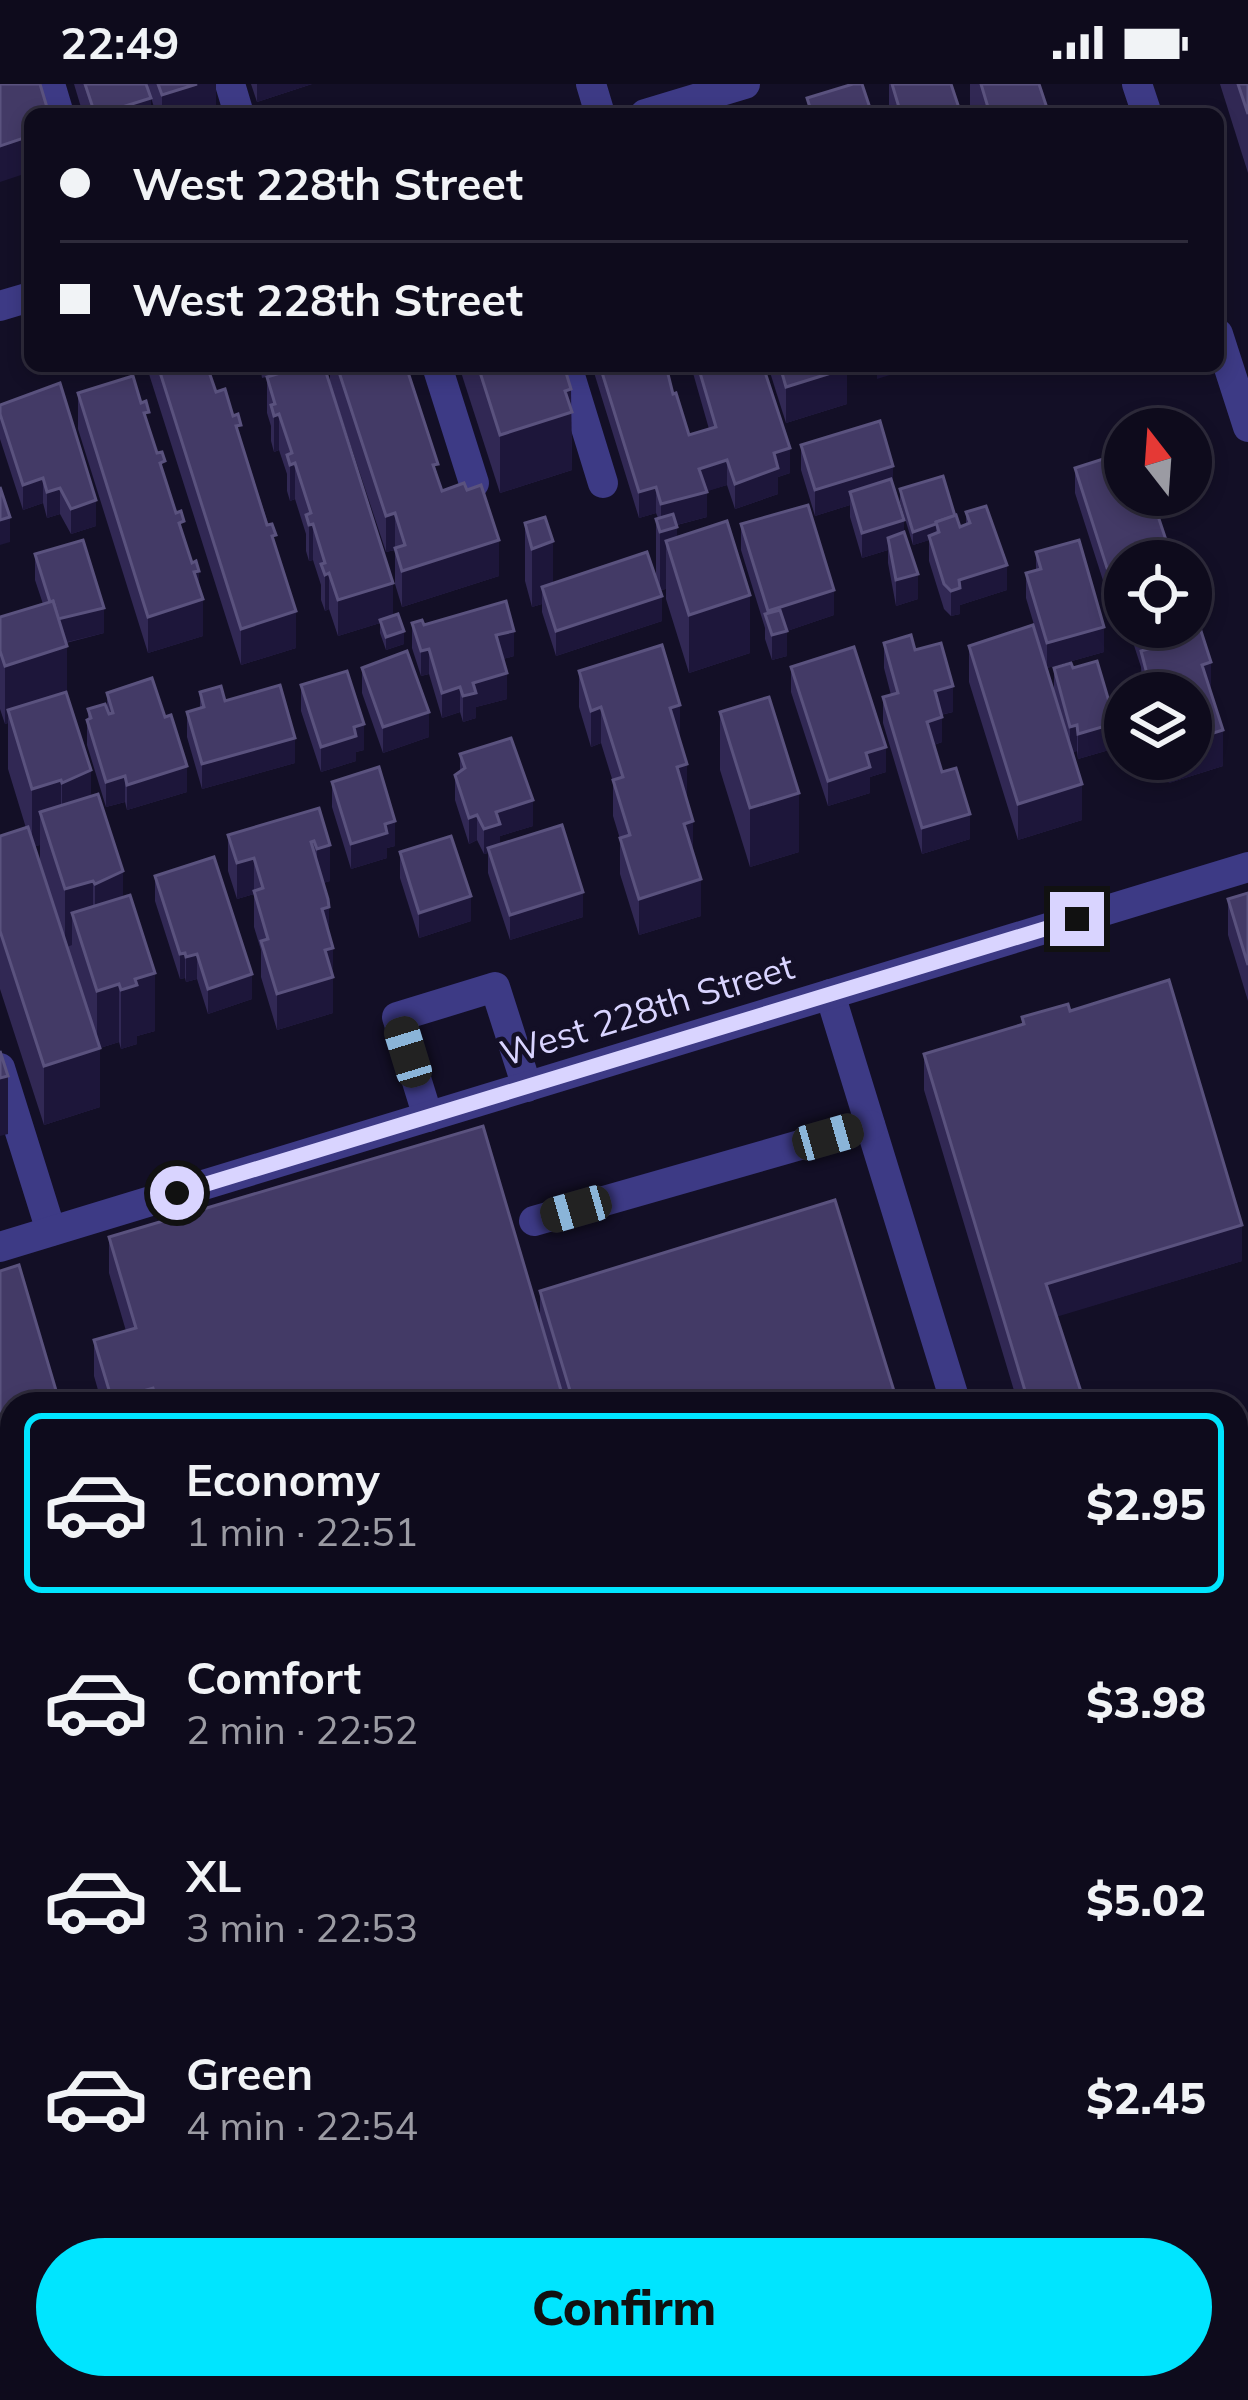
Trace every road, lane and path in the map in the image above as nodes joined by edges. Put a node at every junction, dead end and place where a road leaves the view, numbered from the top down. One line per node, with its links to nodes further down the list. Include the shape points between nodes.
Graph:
1 (745, 84): 2 (street)
2 (665, 108)
3 (1229, 338): 6 (street)
4 (439, 372): 7 (street)
5 (569, 372): 8 (street)
6 (1248, 427)
7 (474, 483)
8 (603, 483)
9 (1248, 867): 10 (street, West 228th Street)
10 (830, 994): 12 (street, West 228th Street); 14 (street)
11 (0, 1068): 16 (street)
12 (527, 1087): 13 (street, West 228th Street); 13 (street, via 495,987 397,1017)
13 (428, 1117): 16 (street, West 228th Street)
14 (870, 1125): 15 (street); 18 (street)
15 (534, 1221)
16 (51, 1231): 17 (street, West 228th Street)
17 (0, 1247)
18 (952, 1392)

